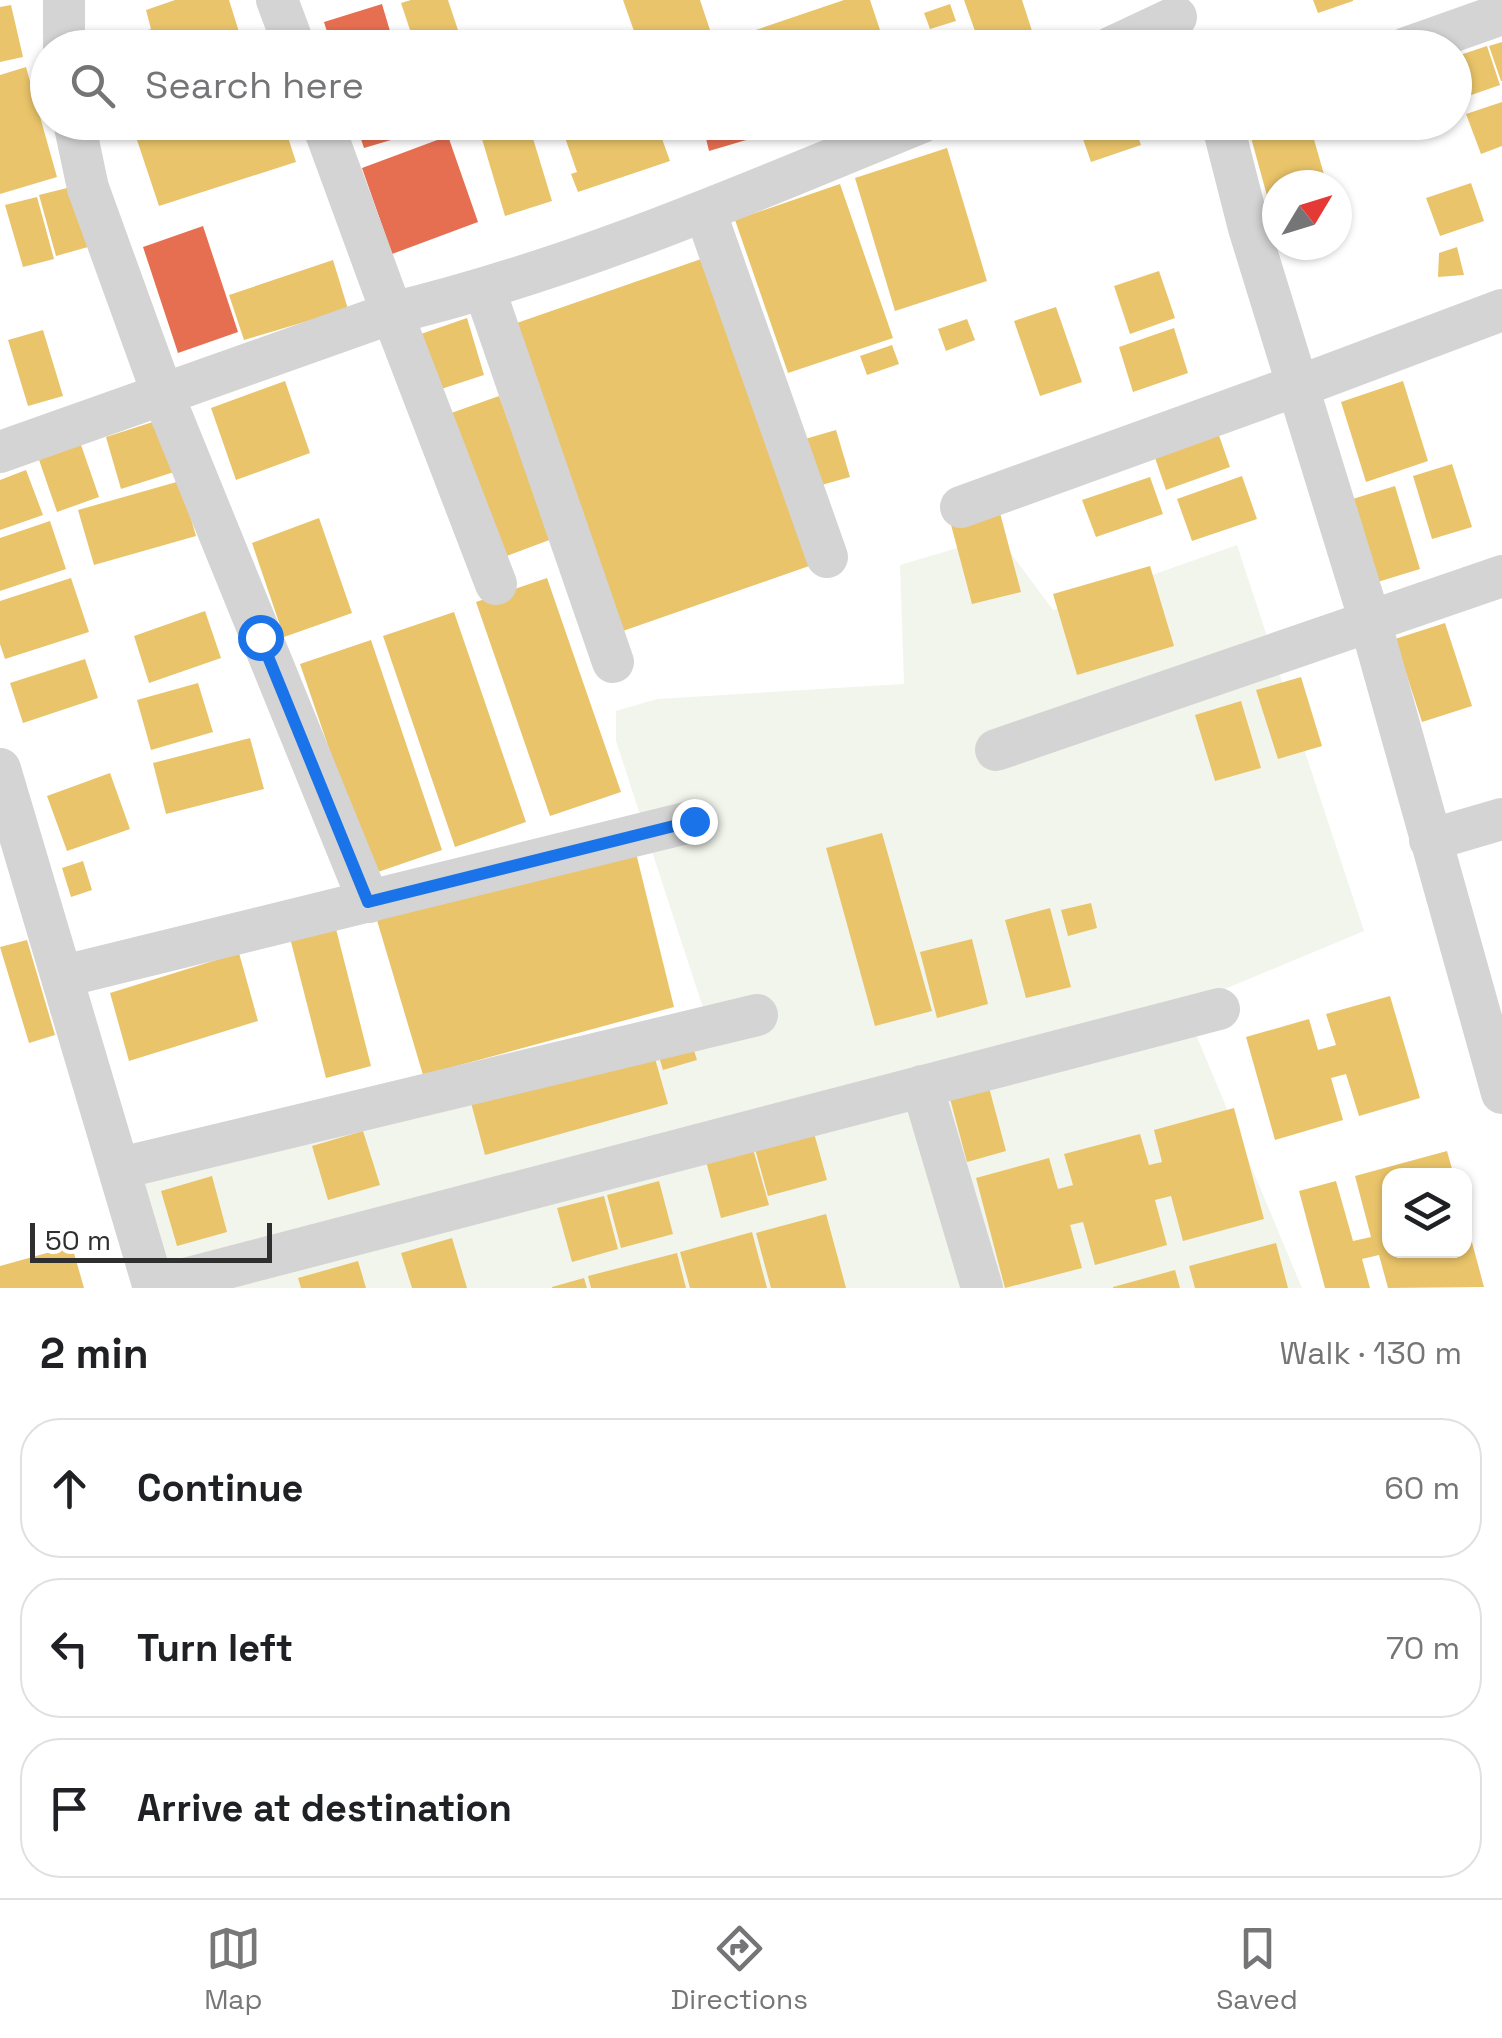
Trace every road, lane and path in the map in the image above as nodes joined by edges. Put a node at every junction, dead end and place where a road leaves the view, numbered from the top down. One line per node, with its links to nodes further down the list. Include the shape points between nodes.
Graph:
1 (64, 0): 4 (street)
2 (282, 1): 5 (street)
3 (1502, 14): 6 (street)
4 (64, 30)
5 (289, 30)
6 (1457, 30)
7 (78, 140): 16 (street, via 88,188)
8 (329, 140): 14 (street)
9 (878, 140): 11 (street)
10 (1226, 140): 15 (street)
11 (705, 211): 12 (street); 19 (street)
12 (485, 291): 14 (street); 23 (street)
13 (1502, 310): 15 (street)
14 (392, 313): 16 (street); 21 (street)
15 (1286, 389): 18 (street); 22 (street)
16 (162, 395): 17 (street); 29 (street)
17 (0, 452)
18 (961, 507)
19 (828, 558)
20 (1502, 576): 22 (street)
21 (496, 584)
22 (1363, 623): 24 (street); 28 (street)
23 (614, 662)
24 (996, 750)
25 (0, 769): 30 (street)
26 (1502, 819): 28 (street)
27 (694, 821): 29 (street)
28 (1430, 840): 34 (street)
29 (368, 902): 30 (street)
30 (64, 976): 35 (street)
31 (1218, 1010): 33 (street)
32 (757, 1015): 35 (street)
33 (922, 1086): 36 (street); 37 (street)
34 (1502, 1092)
35 (121, 1168): 36 (street)
36 (154, 1288)
37 (982, 1288)

